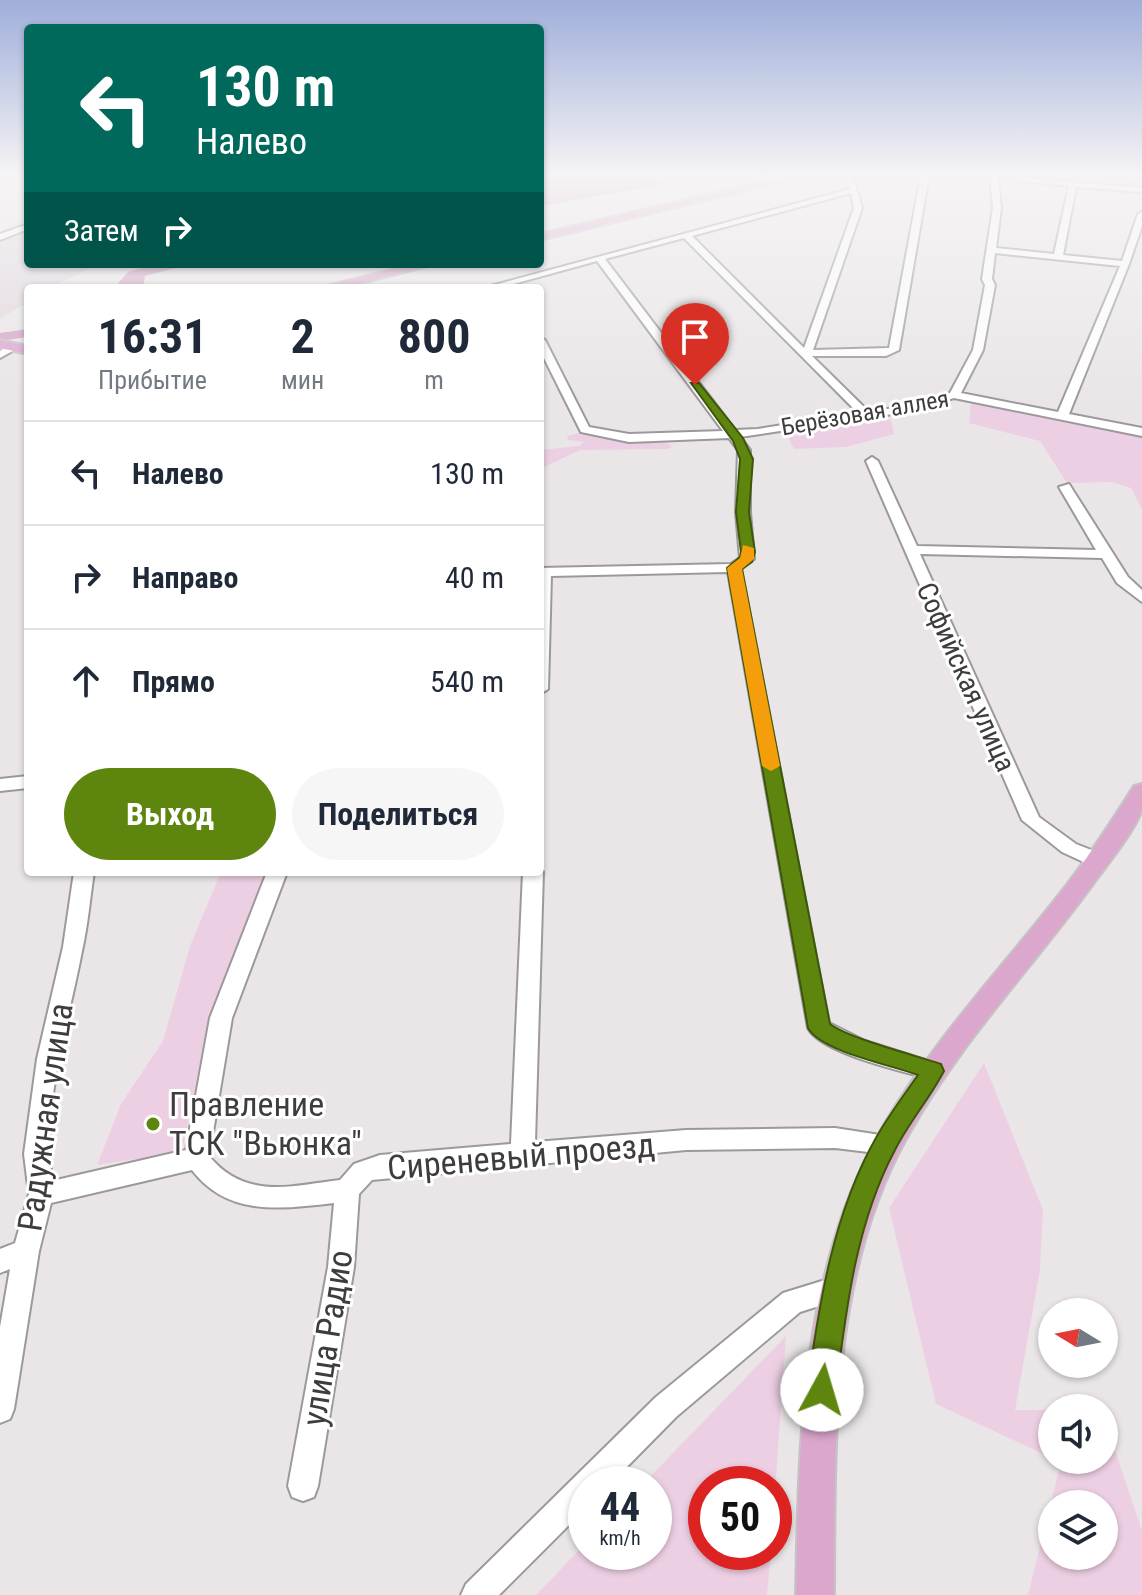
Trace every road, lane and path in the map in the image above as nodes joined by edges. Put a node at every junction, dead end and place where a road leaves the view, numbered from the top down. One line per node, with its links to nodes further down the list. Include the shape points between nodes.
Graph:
1 (631, 249): 9 (street)
2 (700, 249): 17 (street)
3 (843, 249): 17 (street)
4 (912, 249): 17 (street, via 894,350)
5 (1059, 249): 8 (street)
6 (1130, 249): 10 (street)
7 (992, 250): 8 (street); 18 (street, via 978,350)
8 (1058, 256): 10 (street)
9 (599, 258): 13 (street); 22 (street)
10 (1125, 264): 20 (street)
11 (413, 268): 12 (main road)
12 (343, 284)
13 (514, 284)
14 (3, 348): 16 (main road)
15 (544, 348): 22 (street, Берёзовая аллея, via 585,430 629,438)
16 (24, 350)
17 (807, 353): 19 (street)
18 (954, 395): 19 (street, Берёзовая аллея); 20 (street, Берёзовая аллея)
19 (866, 415): 22 (street, Берёзовая аллея)
20 (1062, 417): 21 (street, Берёзовая аллея)
21 (1142, 432)
22 (732, 435): 27 (street, via 747,459 743,512 748,552)
23 (872, 461): 25 (street, Софийская улица)
24 (1065, 487): 26 (street)
25 (909, 550): 26 (street); 33 (street, Софийская улица, via 1031,820 1069,848)
26 (1106, 554): 29 (street, via 1122,580)
27 (734, 568): 28 (street); 37 (street, via 819,1028 836,1041)
28 (544, 572)
29 (1142, 598)
30 (24, 782): 31 (street)
31 (0, 785)
32 (1142, 791): 33 (main road)
33 (1097, 860): 37 (main road)
34 (83, 876): 42 (street, Радужная улица, via 48,1059 36,1154)
35 (275, 876): 40 (street, via 221,1018)
36 (533, 876): 39 (street)
37 (933, 1071): 38 (main road)
38 (885, 1144): 39 (street, Сиреневый проезд, via 835,1138 686,1140); 45 (main road)
39 (523, 1156): 41 (street, Сиреневый проезд, via 380,1166 363,1172)
40 (197, 1158): 41 (street, via 210,1178 236,1195 255,1199); 42 (street)
41 (347, 1190): 48 (street, улица Радио, via 341,1267)
42 (41, 1194): 43 (street, Радужная улица)
43 (26, 1251): 44 (street); 46 (street, Радужная улица)
44 (0, 1261)
45 (835, 1289): 47 (street, via 792,1302 666,1407); 51 (main road, via 819,1415)
46 (0, 1409)
47 (606, 1466)
48 (303, 1486)
49 (568, 1504): 50 (street)
50 (477, 1595)
51 (815, 1595)

